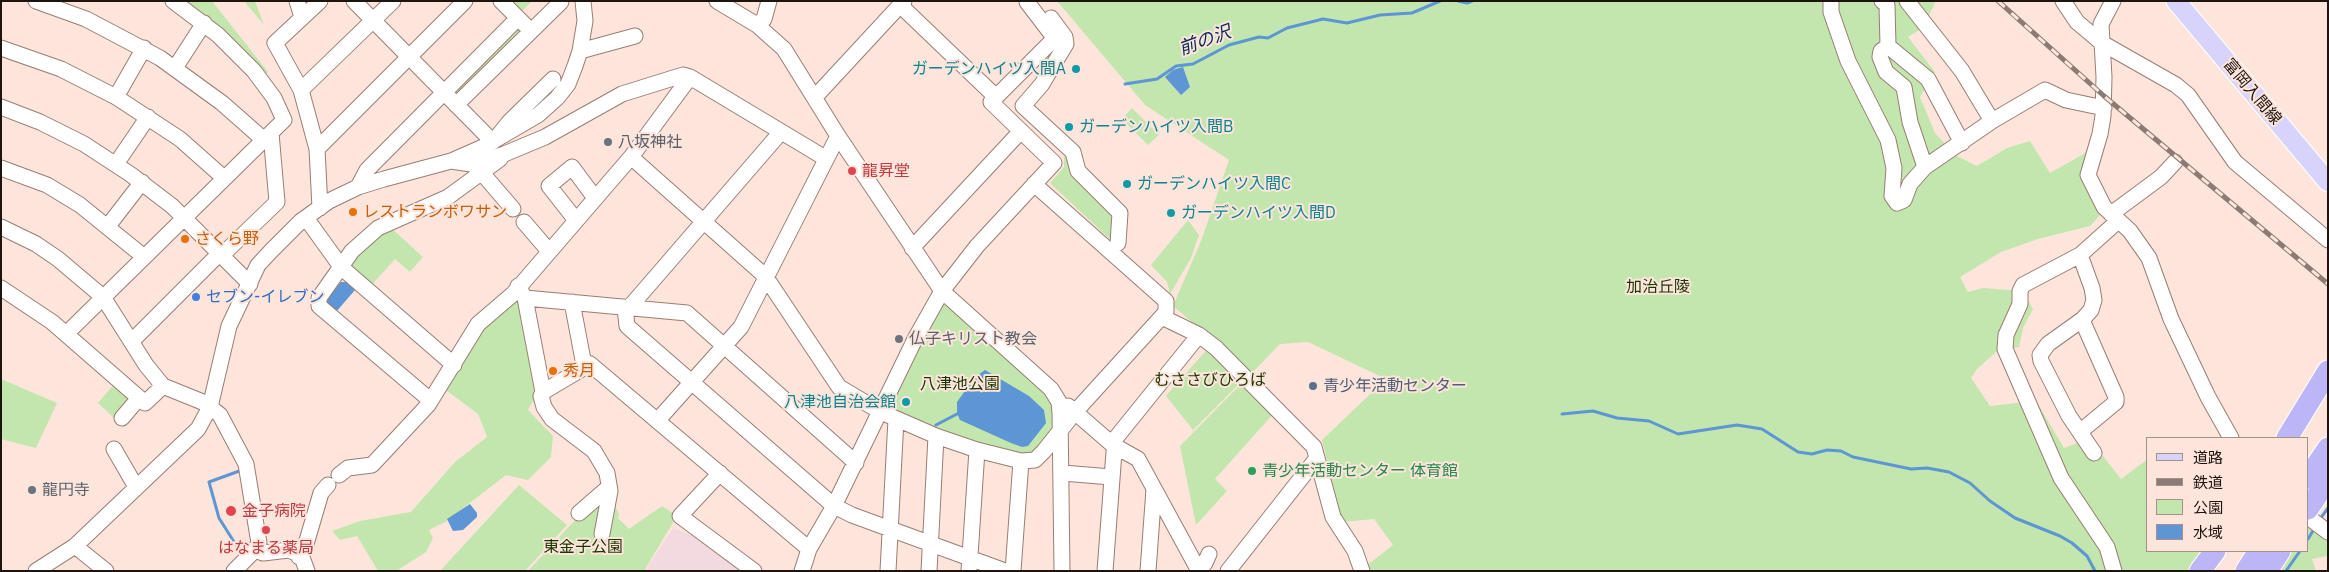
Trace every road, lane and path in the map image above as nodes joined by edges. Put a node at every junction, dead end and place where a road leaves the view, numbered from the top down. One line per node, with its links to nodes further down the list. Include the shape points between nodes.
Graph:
1 (36, 1): 32 (street, via 86,19)
2 (172, 1): 25 (street)
3 (297, 1): 22 (street)
4 (320, 1): 22 (street)
5 (354, 1): 24 (street)
6 (393, 1): 24 (street)
7 (465, 1): 34 (street)
8 (501, 1): 23 (street)
9 (583, 1): 33 (street, via 585,21)
10 (717, 1): 26 (street)
11 (769, 1): 26 (street, via 764,19)
12 (1038, 1): 81 (street, via 1065,36 1066,44 1042,84 1023,106 1073,152 1078,171 1120,213)
13 (1831, 1): 61 (street, via 1831,12 1848,62 1888,140 1894,168 1892,196 1897,203 1904,200 1910,184)
14 (1907, 1): 47 (street, via 1962,71)
15 (2063, 1): 29 (street, via 2077,22)
16 (2113, 1): 29 (street, via 2101,24)
17 (2176, 1): 66 (main road, 富岡入間線)
18 (560, 2): 27 (street)
19 (1027, 2): 42 (street, via 1053,36 1052,41)
20 (902, 3): 41 (street); 42 (street)
21 (1886, 3): 30 (street)
22 (302, 17): 38 (street, via 276,43)
23 (518, 18): 27 (street); 39 (street)
24 (373, 21): 34 (street); 38 (street)
25 (204, 23): 35 (street); 51 (street, via 254,71 274,98 284,120)
26 (757, 25): 41 (street, via 784,49)
27 (530, 30): 43 (street)
28 (635, 36): 33 (street)
29 (2102, 43): 45 (street); 80 (street, via 2188,95 2236,162)
30 (1888, 46): 53 (street, via 1928,80); 61 (street, via 1881,51 1882,64 1889,75 1904,87 1910,122)
31 (1, 48): 40 (street, via 60,69)
32 (144, 48): 35 (street); 40 (street)
33 (580, 51): 52 (street, via 568,84 557,98 538,115)
34 (409, 57): 39 (street); 54 (street)
35 (175, 68): 51 (street)
36 (690, 77): 49 (street); 55 (street, via 683,76 622,94 545,137); 56 (street)
37 (553, 79): 52 (street)
38 (301, 90): 54 (street)
39 (445, 93): 43 (street); 68 (street, via 367,170)
40 (116, 97): 46 (street)
41 (815, 97): 50 (street)
42 (996, 97): 48 (street, via 991,102)
43 (456, 105): 52 (street)
44 (1, 107): 60 (street, via 40,122)
45 (2104, 108): 47 (street, via 2066,100 2045,90); 72 (street, via 2088,175 2104,207)
46 (148, 117): 60 (street); 64 (street, via 180,139)
47 (1992, 121): 53 (street)
48 (1021, 131): 67 (street, via 1054,163); 82 (street)
49 (781, 132): 57 (street); 77 (street)
50 (838, 136): 57 (street); 82 (street)
51 (268, 137): 64 (street); 84 (street, via 277,202)
52 (493, 142): 58 (street)
53 (1962, 142): 61 (street)
54 (317, 149): 70 (street)
55 (502, 155): 58 (street, via 471,164); 63 (street)
56 (631, 157): 69 (street); 77 (street)
57 (825, 158): 88 (street)
58 (451, 161): 68 (street)
59 (2175, 162): 72 (street)
60 (116, 164): 65 (street)
61 (1925, 167)
62 (1, 168): 78 (street, via 47,185)
63 (482, 173): 71 (street); 87 (street, via 448,197 378,228 352,252)
64 (224, 178): 73 (street)
65 (142, 182): 73 (street); 78 (street)
66 (2328, 182)
67 (1034, 184): 91 (street, via 977,246); 96 (street, via 1166,301 1166,312)
68 (358, 187): 70 (street)
69 (596, 198): 75 (street); 75 (street, via 572,167 549,186)
70 (320, 208): 74 (street)
71 (513, 209)
72 (2115, 217): 85 (street); 121 (street, via 2143,246 2171,319)
73 (183, 218): 84 (street); 86 (street)
74 (306, 218): 87 (street); 89 (street, via 258,265)
75 (575, 220): 83 (street)
76 (524, 222): 83 (street)
77 (704, 222): 88 (street); 95 (street)
78 (108, 226): 86 (street)
79 (1, 227): 93 (street, via 36,244)
80 (2328, 240)
81 (1118, 243)
82 (912, 248): 91 (street)
83 (548, 250): 92 (street)
84 (220, 255): 89 (street); 100 (street)
85 (2080, 255): 97 (street, via 2094,300); 176 (street, via 2023,285 2020,304 2006,335 2005,349 2061,478 2107,547)
86 (143, 256): 93 (street)
87 (342, 268): 103 (street); 111 (street, via 320,295 320,306)
88 (765, 276): 101 (street, via 741,327); 113 (street, via 839,387)
89 (250, 284): 112 (street, via 229,326)
90 (1, 288): 98 (street)
91 (942, 291): 107 (street); 113 (street)
92 (522, 292): 94 (street); 103 (street, via 513,294 478,324); 108 (street)
93 (104, 297): 98 (street); 100 (street)
94 (572, 302): 95 (street); 102 (street)
95 (627, 308): 101 (street, via 687,313); 105 (street, via 627,326)
96 (1162, 317): 99 (street); 114 (street)
97 (2082, 320): 119 (street, via 2116,402); 119 (street, via 2048,344 2040,355 2069,416)
98 (66, 334): 109 (street)
99 (1199, 335): 124 (street); 129 (street, via 1314,446)
100 (132, 341): 106 (street)
101 (724, 347): 105 (street); 131 (street)
102 (583, 360)
103 (454, 365): 111 (street)
104 (2328, 371): 122 (highway)
105 (692, 382): 117 (street); 142 (street)
106 (163, 386): 109 (street, via 145,404); 112 (street)
107 (1051, 389): 114 (street); 118 (street, via 1060,408)
108 (543, 392): 117 (street, via 590,364); 140 (street, via 541,396 547,414 594,451 607,473)
109 (139, 398): 115 (street)
110 (2328, 398): 123 (highway)
111 (430, 400): 134 (street, via 372,464 348,468)
112 (210, 407): 139 (street, via 194,435); 152 (street, via 220,414 246,464 259,543)
113 (881, 412): 116 (street); 131 (street)
114 (1075, 412): 118 (street); 124 (street)
115 (122, 418)
116 (896, 419): 120 (street); 146 (street)
117 (657, 422): 132 (street)
118 (1061, 430): 130 (street, via 1037,459); 133 (street)
119 (2081, 431): 128 (street)
120 (936, 436): 127 (street); 149 (street)
121 (2230, 437)
122 (2288, 437)
123 (2304, 437)
124 (1112, 446): 136 (street); 141 (street, via 1138,459)
125 (2328, 448): 135 (highway)
126 (114, 449): 139 (street)
127 (977, 450): 130 (street); 159 (street)
128 (2094, 454)
129 (1316, 458): 174 (street); 175 (street, via 1333,517 1355,551)
130 (1021, 461): 169 (street)
131 (856, 463): 142 (street)
132 (720, 473): 151 (street); 164 (street, via 680,516)
133 (1063, 474): 136 (street); 170 (street)
134 (339, 475)
135 (2309, 476)
136 (1111, 477): 171 (street)
137 (2328, 479): 143 (highway)
138 (328, 485): 158 (street, via 321,494)
139 (136, 487): 150 (street)
140 (609, 487): 144 (street); 148 (street)
141 (1154, 489): 172 (street); 173 (street)
142 (834, 506): 146 (street); 151 (street)
143 (2309, 508)
144 (579, 513)
145 (2309, 518): 147 (street)
146 (891, 529): 149 (street); 166 (street)
147 (2328, 532)
148 (602, 534)
149 (930, 543): 159 (street); 167 (street)
150 (75, 546): 160 (street); 161 (street)
151 (809, 549): 165 (street)
152 (255, 550): 158 (street, via 263,553 289,550); 162 (street)
153 (2214, 552): 177 (highway)
154 (2231, 552): 178 (highway)
155 (2258, 552): 179 (highway)
156 (2279, 552): 180 (highway)
157 (1209, 554): 173 (street)
158 (299, 557): 163 (street)
159 (969, 564): 168 (street)
160 (36, 571)
161 (106, 571)
162 (234, 571)
163 (307, 571)
164 (754, 571)
165 (802, 571)
166 (888, 571)
167 (929, 571)
168 (1006, 571)
169 (1014, 571)
170 (1062, 571)
171 (1105, 571)
172 (1148, 571)
173 (1199, 571)
174 (1228, 571)
175 (1362, 571)
176 (2114, 571)
177 (2200, 571)
178 (2217, 571)
179 (2246, 571)
180 (2267, 571)

